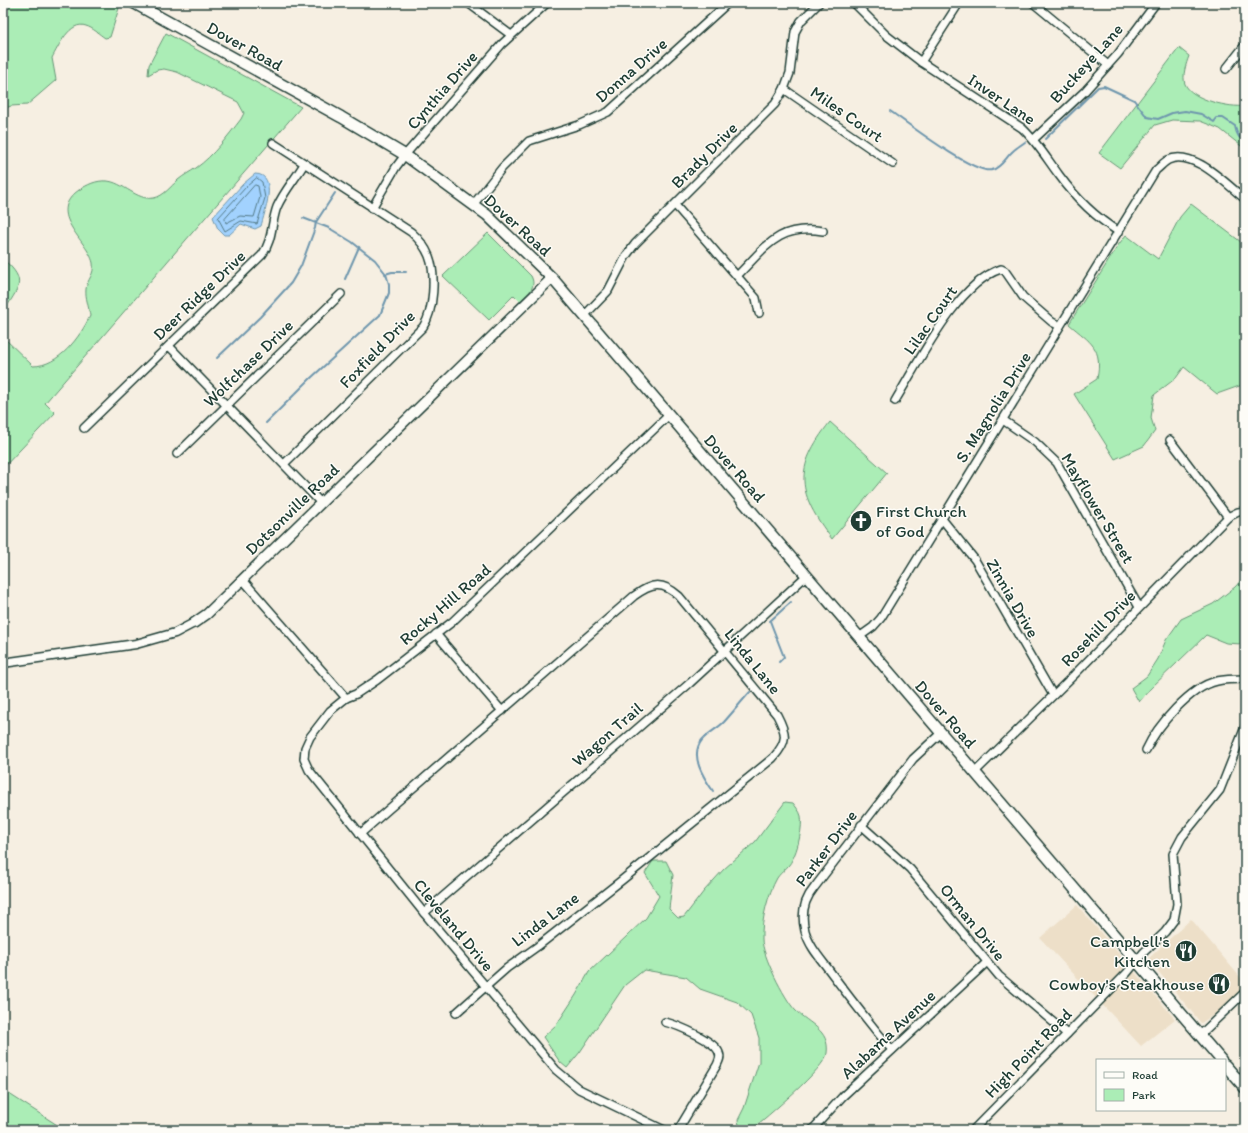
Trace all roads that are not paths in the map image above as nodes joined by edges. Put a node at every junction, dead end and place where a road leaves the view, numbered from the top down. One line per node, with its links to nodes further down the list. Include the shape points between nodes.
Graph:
1 (134, 3): 18 (main road, Dover Road)
2 (468, 3): 10 (street)
3 (547, 3): 10 (street, Cynthia Drive)
4 (728, 3): 22 (street, Donna Drive, via 608,112 529,141 502,168)
5 (819, 3): 15 (street, Brady Drive, via 801,21 795,32 790,72)
6 (854, 3): 12 (street, Inver Lane, via 886,35)
7 (959, 3): 12 (street)
8 (1033, 3): 13 (street)
9 (1156, 3): 13 (street, Buckeye Lane)
10 (511, 35): 18 (street, Cynthia Drive)
11 (1245, 45): 14 (street)
12 (921, 62): 16 (street, Inver Lane, via 1014,122)
13 (1108, 65): 16 (street, Buckeye Lane, via 1078,99)
14 (1226, 69)
15 (784, 89): 20 (street, Miles Court); 23 (street, Brady Drive, via 769,112)
16 (1034, 139): 26 (street, Inver Lane, via 1071,190 1092,212)
17 (273, 143): 19 (street, Foxfield Drive)
18 (405, 155): 22 (main road, Dover Road); 24 (street, Cynthia Drive)
19 (304, 164): 24 (street, Foxfield Drive); 33 (street, Deer Ridge Drive, via 277,208 271,238 265,250)
20 (893, 164)
21 (1245, 199): 26 (street, S. Magnolia Drive, via 1198,162 1184,158 1168,160 1156,170)
22 (472, 205): 28 (main road, Dover Road, via 514,240)
23 (675, 205): 27 (street); 31 (street, Brady Drive, via 633,247 611,286)
24 (372, 208): 41 (street, Foxfield Drive, via 411,232 424,246 432,270 430,315 420,330)
25 (823, 232): 27 (street, via 800,230 783,234)
26 (1119, 232): 32 (street, S. Magnolia Drive)
27 (737, 276): 30 (street, via 756,298)
28 (552, 278): 31 (main road, Dover Road); 42 (main road, Dotsonville Road)
29 (341, 294): 35 (street, Wolfchase Drive)
30 (759, 313)
31 (584, 316): 36 (main road, Dover Road)
32 (1060, 326): 34 (street, Lilac Court, via 1031,305 1009,275 1001,269 992,272 953,308); 37 (street, S. Magnolia Drive)
33 (169, 346): 35 (street); 38 (street, Deer Ridge Drive)
34 (895, 401)
35 (226, 406): 40 (street, Wolfchase Drive); 41 (street)
36 (669, 415): 46 (main road, Dover Road); 50 (street, Rocky Hill Road, via 452,622)
37 (1002, 420): 45 (street, S. Magnolia Drive); 48 (street, Mayflower Street, via 1035,442 1057,463)
38 (84, 428)
39 (1170, 440): 44 (street)
40 (177, 454)
41 (284, 464): 42 (street)
42 (321, 503): 47 (main road, Dotsonville Road)
43 (1245, 511): 44 (street, Rosehill Drive)
44 (1228, 517): 48 (street, Rosehill Drive)
45 (942, 519): 51 (street, S. Magnolia Drive, via 881,618); 55 (street, Zinnia Drive, via 975,560)
46 (806, 576): 51 (main road, Dover Road); 52 (street, Wagon Trail)
47 (243, 580): 49 (main road, Dotsonville Road); 56 (street)
48 (1139, 607): 55 (street, Rosehill Drive)
49 (194, 623): 53 (street, Dotsonville Road, via 175,633 136,644)
50 (436, 634): 56 (street, Rocky Hill Road, via 377,680); 57 (street)
51 (859, 638): 59 (main road, Dover Road)
52 (725, 650): 57 (street, Linda Lane, via 679,596 664,585 651,586 634,596); 64 (street, Wagon Trail); 67 (street, Linda Lane, via 777,715 785,735 781,748 773,758 680,833 538,946 506,968)
53 (3, 663)
54 (1245, 679): 60 (street, via 1216,681 1191,694 1157,729)
55 (1053, 695): 61 (street, Rosehill Drive)
56 (346, 698): 63 (street, Cleveland Drive, via 330,711 310,737 304,759 309,770)
57 (502, 712): 63 (street, Linda Lane)
58 (1245, 727): 65 (street, High Point Road, via 1220,790 1182,837 1173,854 1177,904 1174,920)
59 (942, 733): 61 (main road, Dover Road); 62 (street, Parker Drive, via 913,759)
60 (1146, 750)
61 (975, 772): 65 (main road, Dover Road)
62 (861, 825): 66 (street, Orman Drive, via 910,869); 73 (street, Parker Drive, via 806,898 803,916 805,932 812,947)
63 (360, 834): 64 (street, Cleveland Drive)
64 (424, 913): 67 (street, Cleveland Drive)
65 (1138, 962): 71 (street, High Point Road); 72 (main road, Dover Road)
66 (986, 963): 71 (street, Orman Drive, via 1026,1001); 73 (street, Alabama Avenue)
67 (486, 988): 69 (street, Linda Lane); 77 (street, Cleveland Drive, via 556,1070 573,1085)
68 (1245, 992): 72 (street)
69 (456, 1013)
70 (665, 1022): 78 (street, via 709,1042 720,1054 718,1065)
71 (1067, 1034): 80 (street, High Point Road)
72 (1200, 1035): 74 (main road, Dover Road)
73 (892, 1050): 79 (street, Alabama Avenue, via 843,1096)
74 (1220, 1059)
75 (1226, 1066): 76 (main road)
76 (1245, 1088)
77 (664, 1130)
78 (678, 1130)
79 (812, 1130)
80 (973, 1130)

